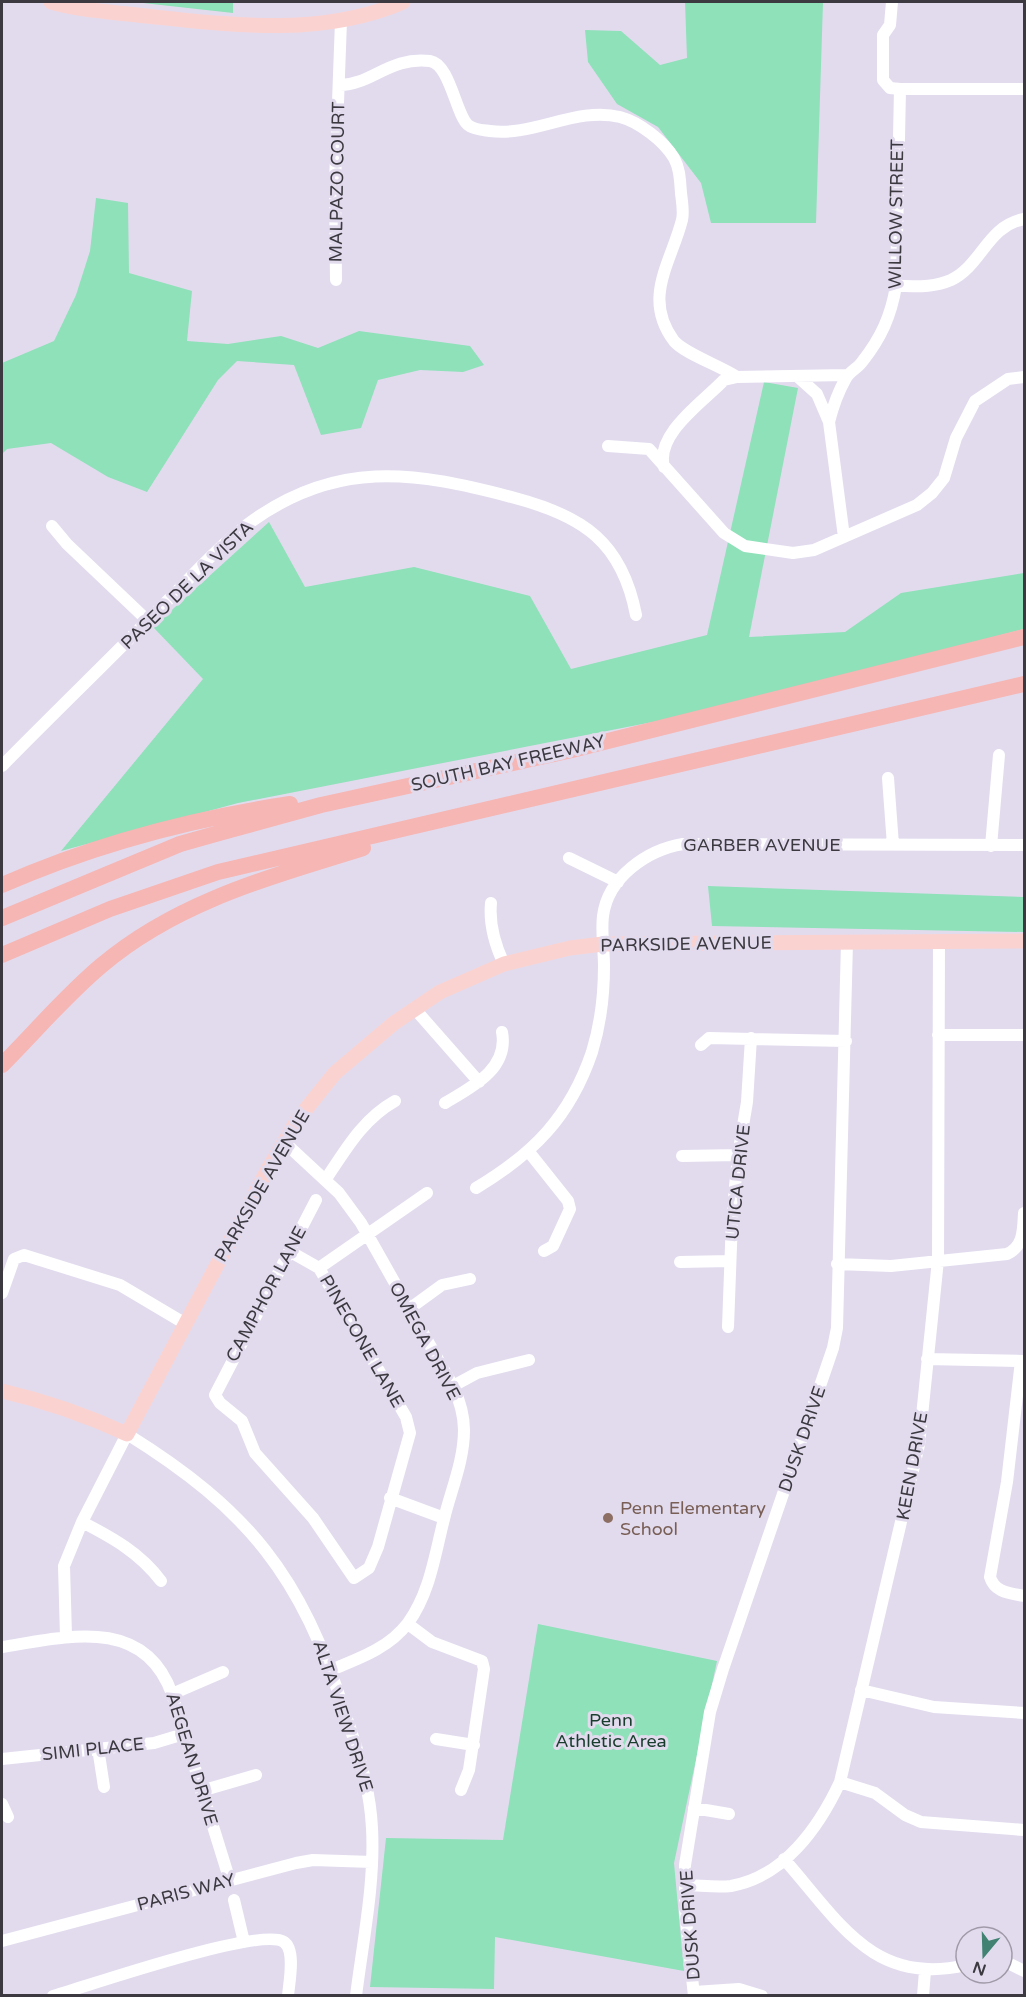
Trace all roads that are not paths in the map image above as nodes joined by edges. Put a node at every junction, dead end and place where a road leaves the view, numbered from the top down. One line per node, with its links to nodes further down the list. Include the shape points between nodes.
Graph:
1 (51, 2): 4 (main road, via 198,22 303,25)
2 (403, 2): 4 (main road)
3 (892, 2): 6 (street, via 890,25 883,35 883,80 890,88)
4 (341, 21): 5 (street, MALPAZO COURT)
5 (340, 85): 9 (street, MALPAZO COURT); 13 (street, via 352,85 386,67 430,61 438,65 450,83 464,119 475,129 512,132 597,115 626,120 648,133 676,163 683,214 661,279 660,305 665,326 680,346)
6 (900, 89): 7 (street); 10 (street, WILLOW STREET)
7 (1024, 89)
8 (1024, 219): 10 (street, via 1000,229 971,265 950,280 933,285)
9 (336, 280)
10 (896, 286): 11 (street, WILLOW STREET, via 892,312 883,332 860,365)
11 (847, 375): 12 (street); 15 (street, WILLOW STREET, via 835,399)
12 (797, 376): 13 (street); 15 (street, WILLOW STREET, via 817,394)
13 (737, 377): 17 (street, via 724,380 668,436 662,452)
14 (1024, 377): 19 (street, via 1008,379 975,401 956,438 944,478 932,493 916,505)
15 (830, 422): 19 (street, WILLOW STREET)
16 (608, 446): 17 (street, via 649,449)
17 (666, 471): 19 (street, via 724,532 745,546 793,553 814,550)
18 (52, 526): 21 (street)
19 (844, 537)
20 (636, 615): 21 (street, PASEO DE LA VISTA, via 620,566 605,545 578,521 533,503 456,482 390,475 326,485 267,511 228,540)
21 (148, 621): 25 (street, PASEO DE LA VISTA)
22 (1024, 637): 27 (highway, SOUTH BAY FREEWAY, via 572,750)
23 (1024, 684): 28 (highway)
24 (999, 755): 31 (street)
25 (2, 766)
26 (888, 778): 29 (street)
27 (321, 805): 34 (highway, via 292,804 169,826 78,854); 36 (highway, SOUTH BAY FREEWAY, via 180,844)
28 (498, 806): 41 (highway, via 218,872 111,909); 50 (highway, via 268,876 198,904 150,930 102,964)
29 (893, 845): 31 (street, GARBER AVENUE); 33 (street, GARBER AVENUE, via 683,844 647,856)
30 (1024, 845): 31 (street, GARBER AVENUE)
31 (991, 846)
32 (569, 858): 33 (street)
33 (618, 882): 40 (street, GARBER AVENUE, via 603,915)
34 (2, 885)
35 (491, 903): 42 (street, via 497,948)
36 (2, 918)
37 (939, 941): 38 (main road, PARKSIDE AVENUE); 39 (main road, PARKSIDE AVENUE); 45 (street, KEEN DRIVE)
38 (1024, 941)
39 (846, 942): 40 (main road, PARKSIDE AVENUE); 48 (street, DUSK DRIVE)
40 (603, 944): 42 (main road, PARKSIDE AVENUE); 55 (street, GARBER AVENUE, via 600,1015 589,1059 570,1100)
41 (2, 955)
42 (504, 964): 43 (main road, PARKSIDE AVENUE)
43 (414, 1008): 51 (street); 54 (main road, PARKSIDE AVENUE, via 335,1072)
44 (502, 1032): 51 (street, via 502,1054 490,1074)
45 (938, 1035): 46 (street); 66 (street, KEEN DRIVE)
46 (1024, 1035)
47 (751, 1038): 48 (street); 49 (street, via 709,1038); 56 (street, UTICA DRIVE, via 747,1102)
48 (846, 1041): 69 (street, DUSK DRIVE)
49 (701, 1045)
50 (2, 1065)
51 (479, 1082): 53 (street)
52 (395, 1101): 58 (street, via 379,1110 362,1128)
53 (445, 1103)
54 (284, 1143): 58 (street, OMEGA DRIVE); 74 (main road, PARKSIDE AVENUE)
55 (529, 1152): 59 (street, GARBER AVENUE); 65 (street, via 568,1201 570,1209 553,1246)
56 (738, 1155): 57 (street); 67 (street, UTICA DRIVE)
57 (682, 1156)
58 (326, 1179): 63 (street, OMEGA DRIVE)
59 (476, 1188)
60 (427, 1193): 63 (street)
61 (316, 1200): 64 (street, CAMPHOR LANE)
62 (1024, 1213): 66 (street, via 1017,1249 1007,1254)
63 (368, 1236): 70 (street); 73 (street, OMEGA DRIVE)
64 (290, 1251): 70 (street, PINECONE LANE); 85 (street, CAMPHOR LANE, via 215,1395 242,1421 255,1453 313,1518)
65 (544, 1251)
66 (938, 1260): 69 (street, via 891,1266); 76 (street, KEEN DRIVE)
67 (730, 1261): 68 (street); 75 (street, UTICA DRIVE)
68 (680, 1263)
69 (837, 1264): 107 (street, DUSK DRIVE, via 837,1328 833,1348 710,1712)
70 (319, 1268): 82 (street, PINECONE LANE, via 406,1417 410,1433)
71 (470, 1279): 73 (street, via 442,1285)
72 (2, 1293): 74 (street, via 14,1259 24,1255 120,1285)
73 (409, 1309): 79 (street, OMEGA DRIVE)
74 (184, 1323): 81 (main road, PARKSIDE AVENUE)
75 (728, 1327)
76 (927, 1359): 78 (street); 93 (street, KEEN DRIVE, via 919,1445)
77 (529, 1360): 79 (street, via 477,1373)
78 (1023, 1361): 87 (street, via 992,1584 1000,1591)
79 (453, 1386): 83 (street, OMEGA DRIVE, via 464,1428 462,1457)
80 (2, 1391): 81 (main road, ALTA VIEW DRIVE, via 53,1404)
81 (127, 1434): 84 (street, PARKSIDE AVENUE); 91 (street, ALTA VIEW DRIVE, via 204,1486 260,1543 306,1612)
82 (390, 1498): 83 (street); 85 (street, PINECONE LANE, via 369,1568)
83 (444, 1518): 88 (street, OMEGA DRIVE, via 427,1585)
84 (82, 1522): 86 (street, via 134,1552); 89 (street, PARKSIDE AVENUE, via 63,1574)
85 (354, 1578)
86 (161, 1581)
87 (1024, 1596)
88 (408, 1624): 91 (street, OMEGA DRIVE, via 376,1652); 98 (street, via 432,1642 482,1661)
89 (66, 1636): 90 (street, AEGEAN DRIVE); 94 (street, AEGEAN DRIVE, via 103,1636 130,1645 159,1667)
90 (2, 1647)
91 (332, 1670): 112 (street, ALTA VIEW DRIVE, via 370,1801)
92 (223, 1672): 94 (street)
93 (861, 1690): 95 (street, via 934,1707); 102 (street, KEEN DRIVE)
94 (172, 1694): 96 (street, AEGEAN DRIVE)
95 (1024, 1713)
96 (184, 1734): 99 (street, SIMI PLACE, via 154,1743); 105 (street, AEGEAN DRIVE)
97 (436, 1739): 98 (street)
98 (474, 1744): 104 (street)
99 (98, 1748): 100 (street, SIMI PLACE); 103 (street)
100 (2, 1759)
101 (256, 1775): 105 (street)
102 (840, 1782): 110 (street, via 875,1793 921,1822); 111 (street, KEEN DRIVE, via 826,1810)
103 (104, 1787)
104 (461, 1790)
105 (201, 1791): 113 (street, AEGEAN DRIVE)
106 (2, 1804): 109 (street)
107 (694, 1808): 108 (street); 114 (street, DUSK DRIVE)
108 (729, 1814)
109 (8, 1817)
110 (1024, 1830)
111 (784, 1859): 114 (street, KEEN DRIVE, via 754,1880 729,1886); 119 (street, via 855,1939 894,1964)
112 (372, 1862): 113 (street, PARIS WAY, via 313,1860); 123 (street, ALTA VIEW DRIVE)
113 (230, 1881): 116 (street, PARIS WAY)
114 (685, 1885): 120 (street, DUSK DRIVE)
115 (234, 1900): 117 (street)
116 (2, 1941)
117 (244, 1942): 121 (street); 122 (street, via 277,1940 288,1945)
118 (954, 1967): 119 (street)
119 (925, 1971): 125 (street)
120 (694, 1994): 124 (street, via 739,1989)
121 (53, 1995)
122 (288, 1995)
123 (356, 1995)
124 (762, 1995)
125 (923, 1995)

